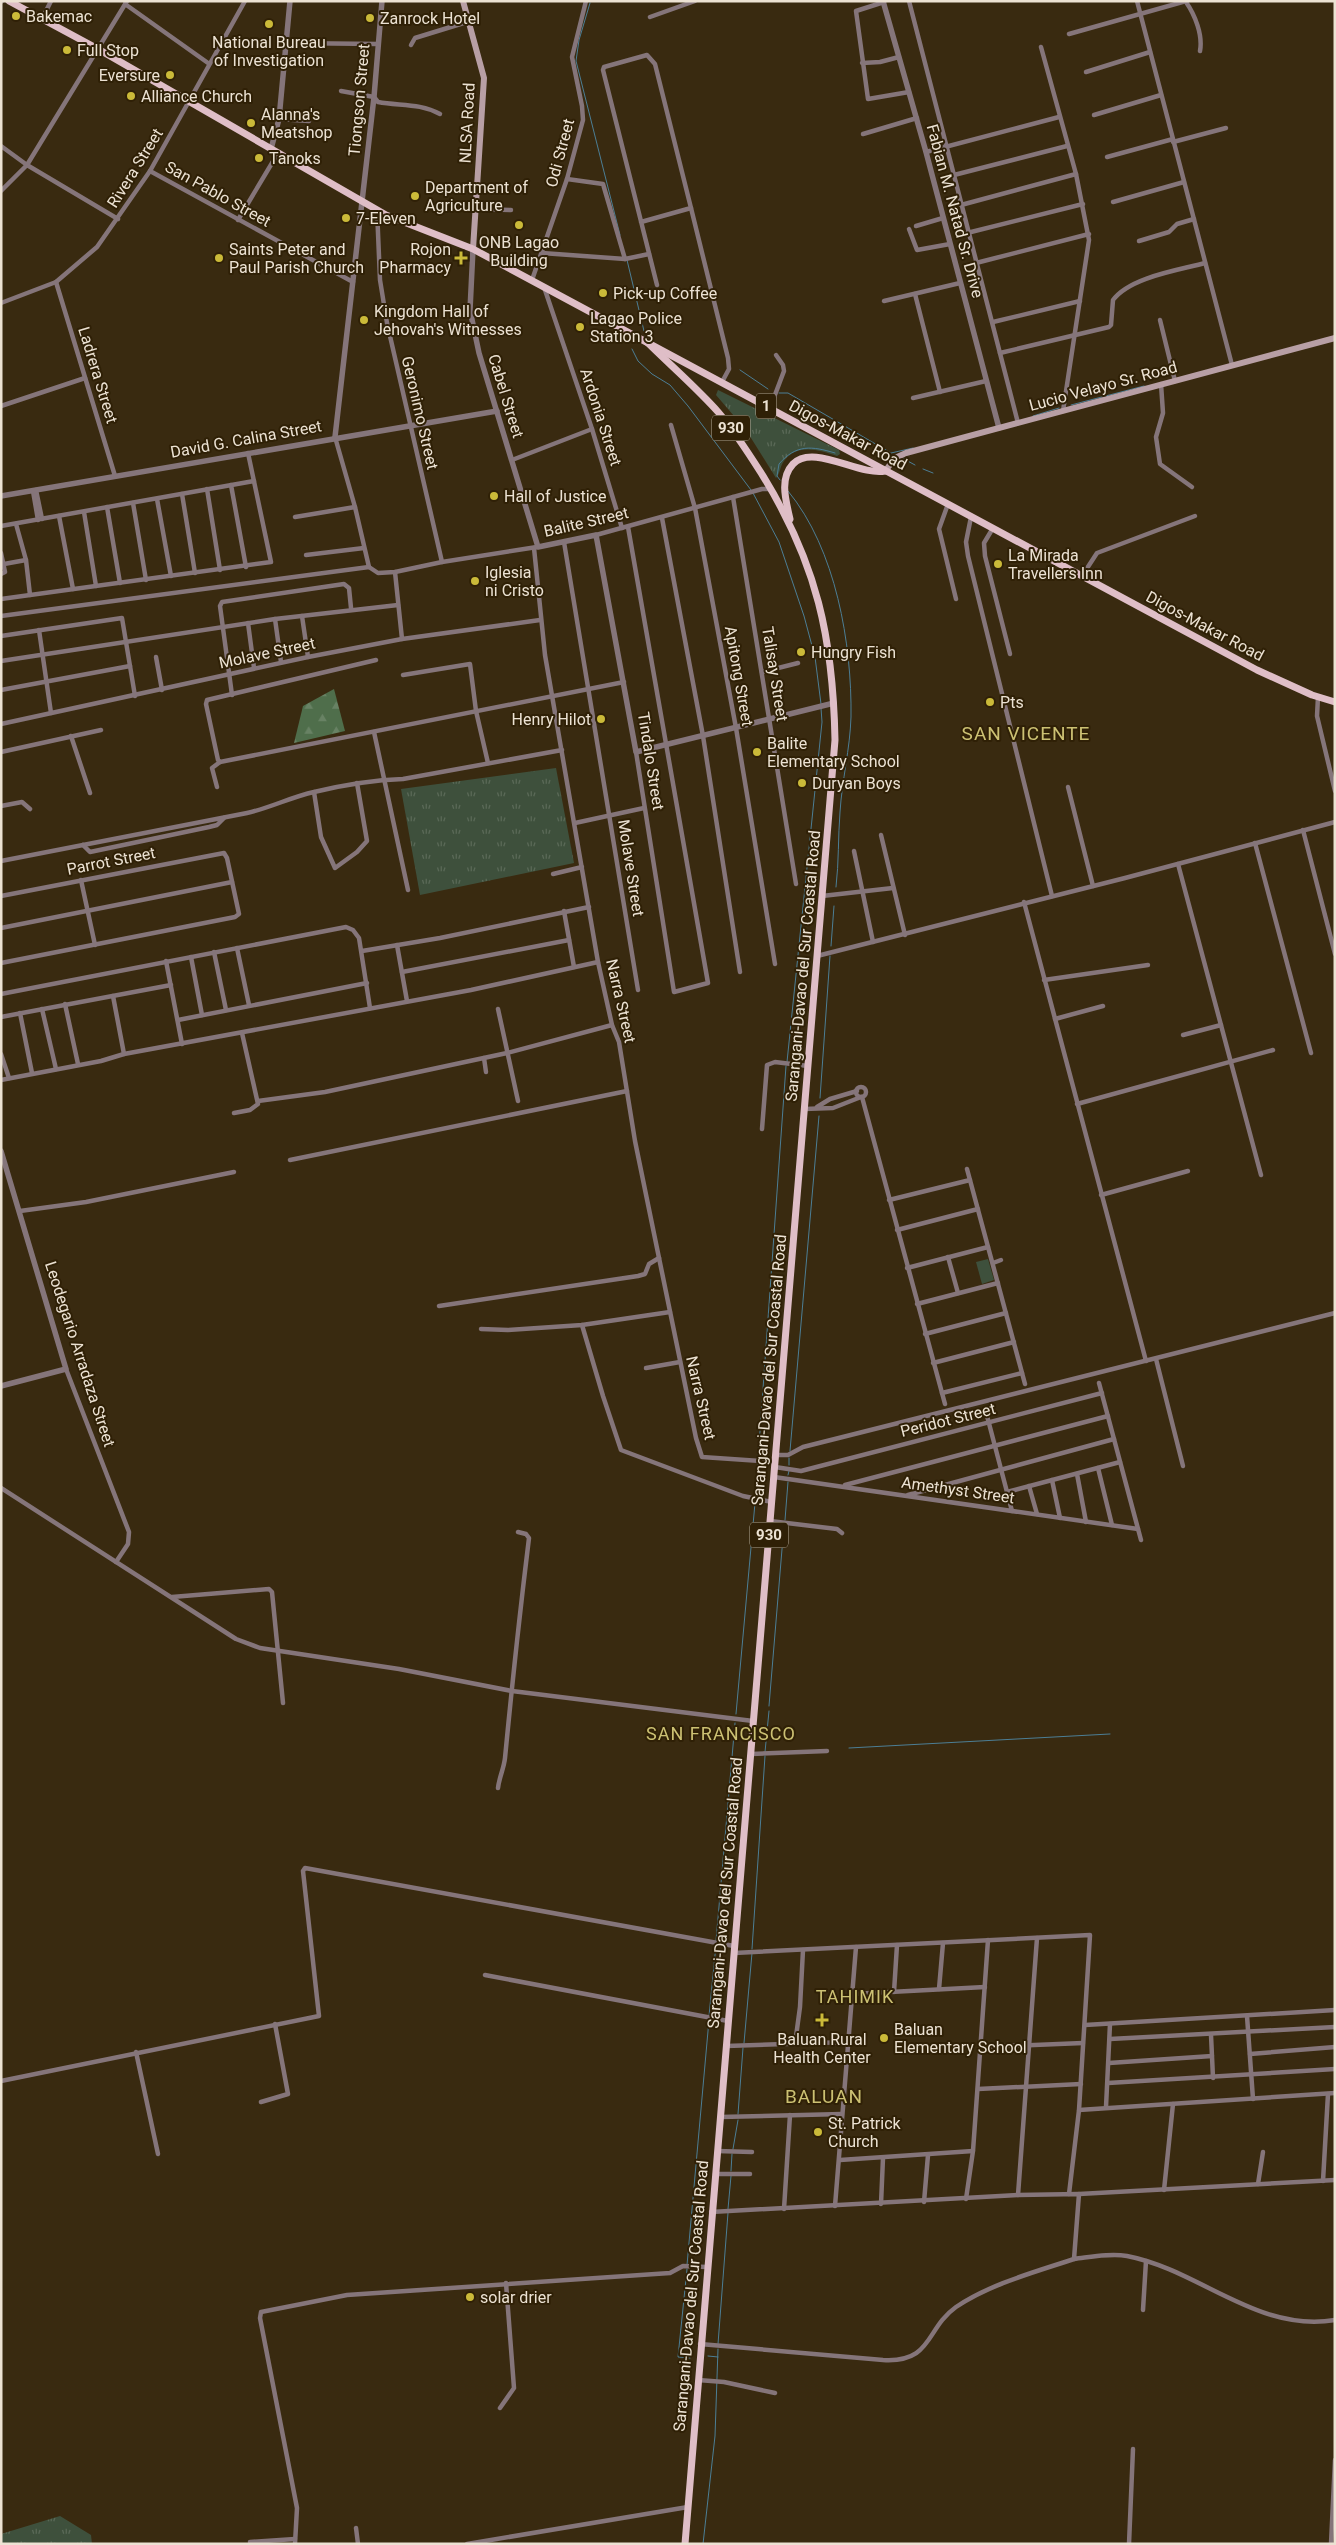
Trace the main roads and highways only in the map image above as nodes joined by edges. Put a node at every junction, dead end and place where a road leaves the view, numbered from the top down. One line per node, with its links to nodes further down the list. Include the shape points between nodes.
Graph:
1 (9, 1): 3 (main road, Digos-Makar Road / 1, via 377,209 406,224)
2 (463, 1): 3 (main road, NLSA Road, via 484,78)
3 (474, 249): 5 (main road, Digos-Makar Road / 1)
4 (1335, 338): 6 (main road, Lucio Velayo Sr. Road, via 900,455)
5 (646, 341): 6 (main road, Digos-Makar Road / 1); 7 (main road, Sarangani-Davao del Sur Coastal Road / 930, via 724,419 745,447)
6 (886, 470): 7 (main road, Sarangani-Davao del Sur Coastal Road / 930, via 868,471 812,456 799,459 788,472 785,488); 8 (main road, Digos-Makar Road / 1, via 1257,670 1318,698)
7 (794, 532): 9 (main road, Sarangani-Davao del Sur Coastal Road / 930, via 820,603 834,703 835,754)
8 (1335, 702)
9 (685, 2544)

